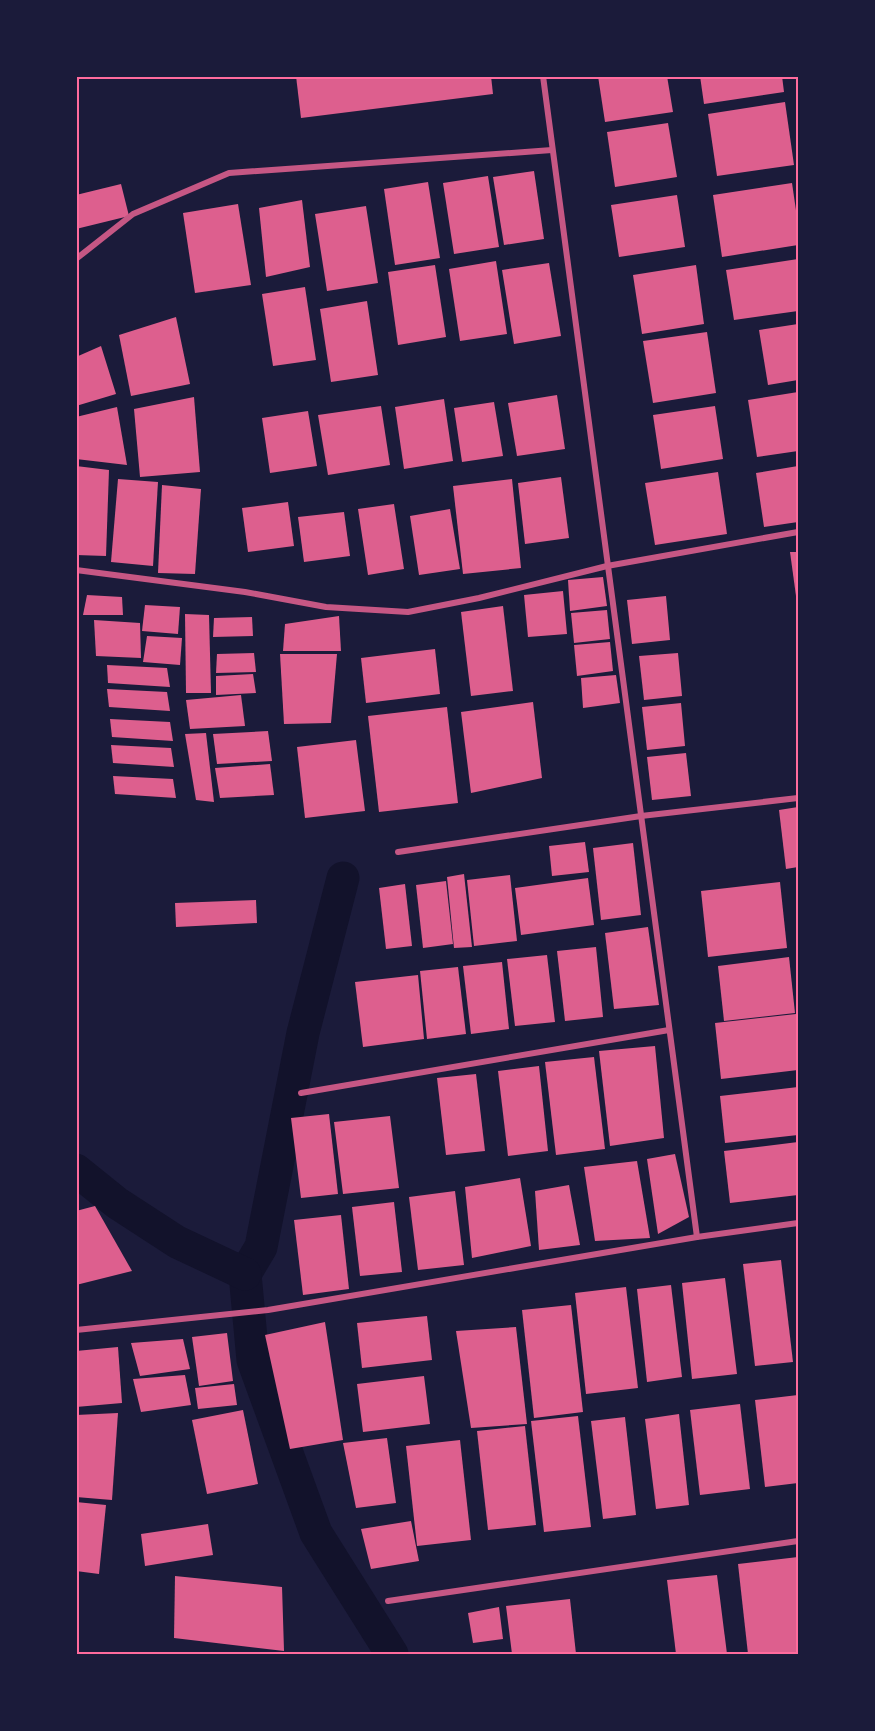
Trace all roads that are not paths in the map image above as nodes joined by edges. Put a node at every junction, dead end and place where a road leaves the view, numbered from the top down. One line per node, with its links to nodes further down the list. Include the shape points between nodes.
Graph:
1 (543, 76): 2 (street)
2 (552, 150): 3 (street, via 229,173 133,214); 5 (street)
3 (76, 259)
4 (798, 532): 5 (street)
5 (607, 566): 6 (street, via 408,612 326,607); 8 (street)
6 (76, 570)
7 (798, 798): 8 (street)
8 (641, 816): 9 (street); 10 (street)
9 (398, 852)
10 (669, 1030): 11 (street); 13 (street)
11 (301, 1093)
12 (798, 1223): 13 (street)
13 (697, 1237): 14 (street, via 268,1310)
14 (76, 1330)
15 (798, 1541): 16 (street)
16 (388, 1601)

